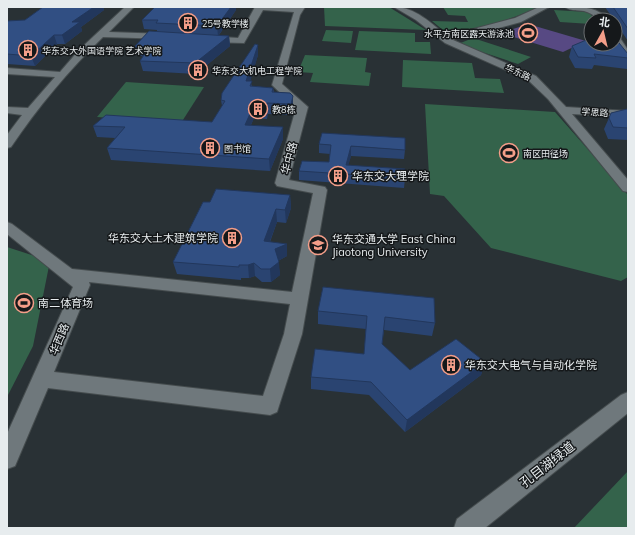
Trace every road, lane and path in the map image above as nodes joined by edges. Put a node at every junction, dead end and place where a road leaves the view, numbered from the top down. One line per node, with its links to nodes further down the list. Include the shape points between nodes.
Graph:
1 (130, 7): 8 (street)
2 (260, 7): 6 (street); 10 (street, via 240,41)
3 (398, 7): 11 (street, 华东路, via 419,18)
4 (545, 7): 11 (street, via 518,20)
5 (569, 7): 7 (street)
6 (300, 9): 22 (street, 华中路, via 296,15 277,85 302,107 282,183 320,190)
7 (596, 12)
8 (102, 34): 9 (street); 13 (street, via 82,52)
9 (179, 38)
10 (194, 38)
11 (445, 39): 15 (street, 华东路, via 532,78)
12 (7, 71): 13 (street)
13 (63, 75): 16 (street)
14 (7, 110): 16 (street)
15 (563, 110): 17 (street, 学思路); 19 (street, 华东路)
16 (30, 112): 18 (street)
17 (628, 114)
18 (7, 144)
19 (628, 188)
20 (7, 227): 21 (street, 华西路)
21 (66, 274): 22 (street); 23 (street, 华西路, via 82,285)
22 (299, 299): 23 (street, 华中路, via 293,334 270,406)
23 (42, 378): 25 (street, 华西路)
24 (628, 400): 26 (street, 孔目湖绿道)
25 (7, 459)
26 (466, 528)

